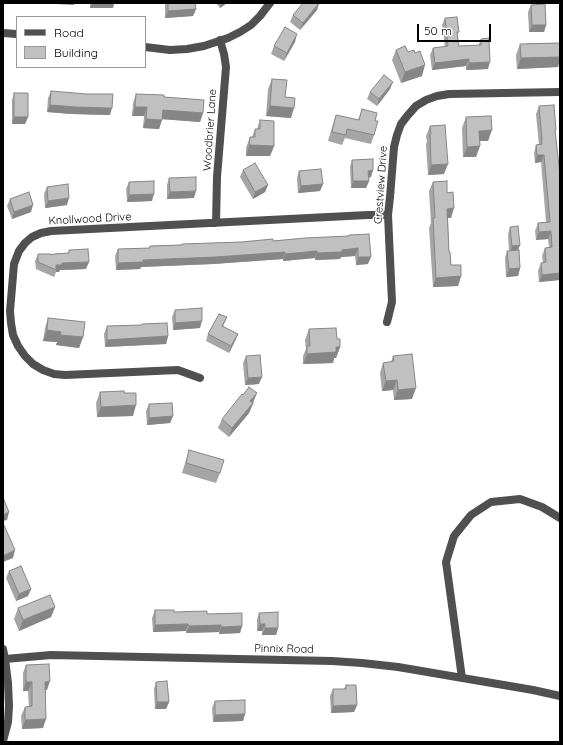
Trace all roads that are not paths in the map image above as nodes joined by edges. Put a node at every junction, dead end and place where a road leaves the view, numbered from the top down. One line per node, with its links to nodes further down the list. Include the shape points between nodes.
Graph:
1 (270, 3): 4 (street, via 251,25)
2 (3, 33): 3 (street)
3 (16, 34)
4 (220, 40): 5 (street, via 187,49); 8 (street, Woodbrier Lane, via 226,67)
5 (146, 47)
6 (560, 92): 7 (street, Crestview Drive, via 449,94 437,96 416,106 401,124 397,135)
7 (388, 215): 8 (street, Knollwood Drive); 9 (street, Crestview Drive, via 392,302)
8 (216, 223): 10 (street, Knollwood Drive, via 41,233 25,243 14,264 10,310 13,335 18,346 33,364 54,374 65,375 178,370)
9 (387, 322)
10 (200, 378)
11 (560, 518): 14 (street, via 542,506 520,499 491,502 471,515 454,536 446,562)
12 (3, 649): 13 (street)
13 (5, 659): 14 (street, Pinnix Road, via 51,655 332,661 398,667); 16 (street, via 9,706)
14 (462, 678): 15 (street, Pinnix Road)
15 (560, 696)
16 (3, 741)

